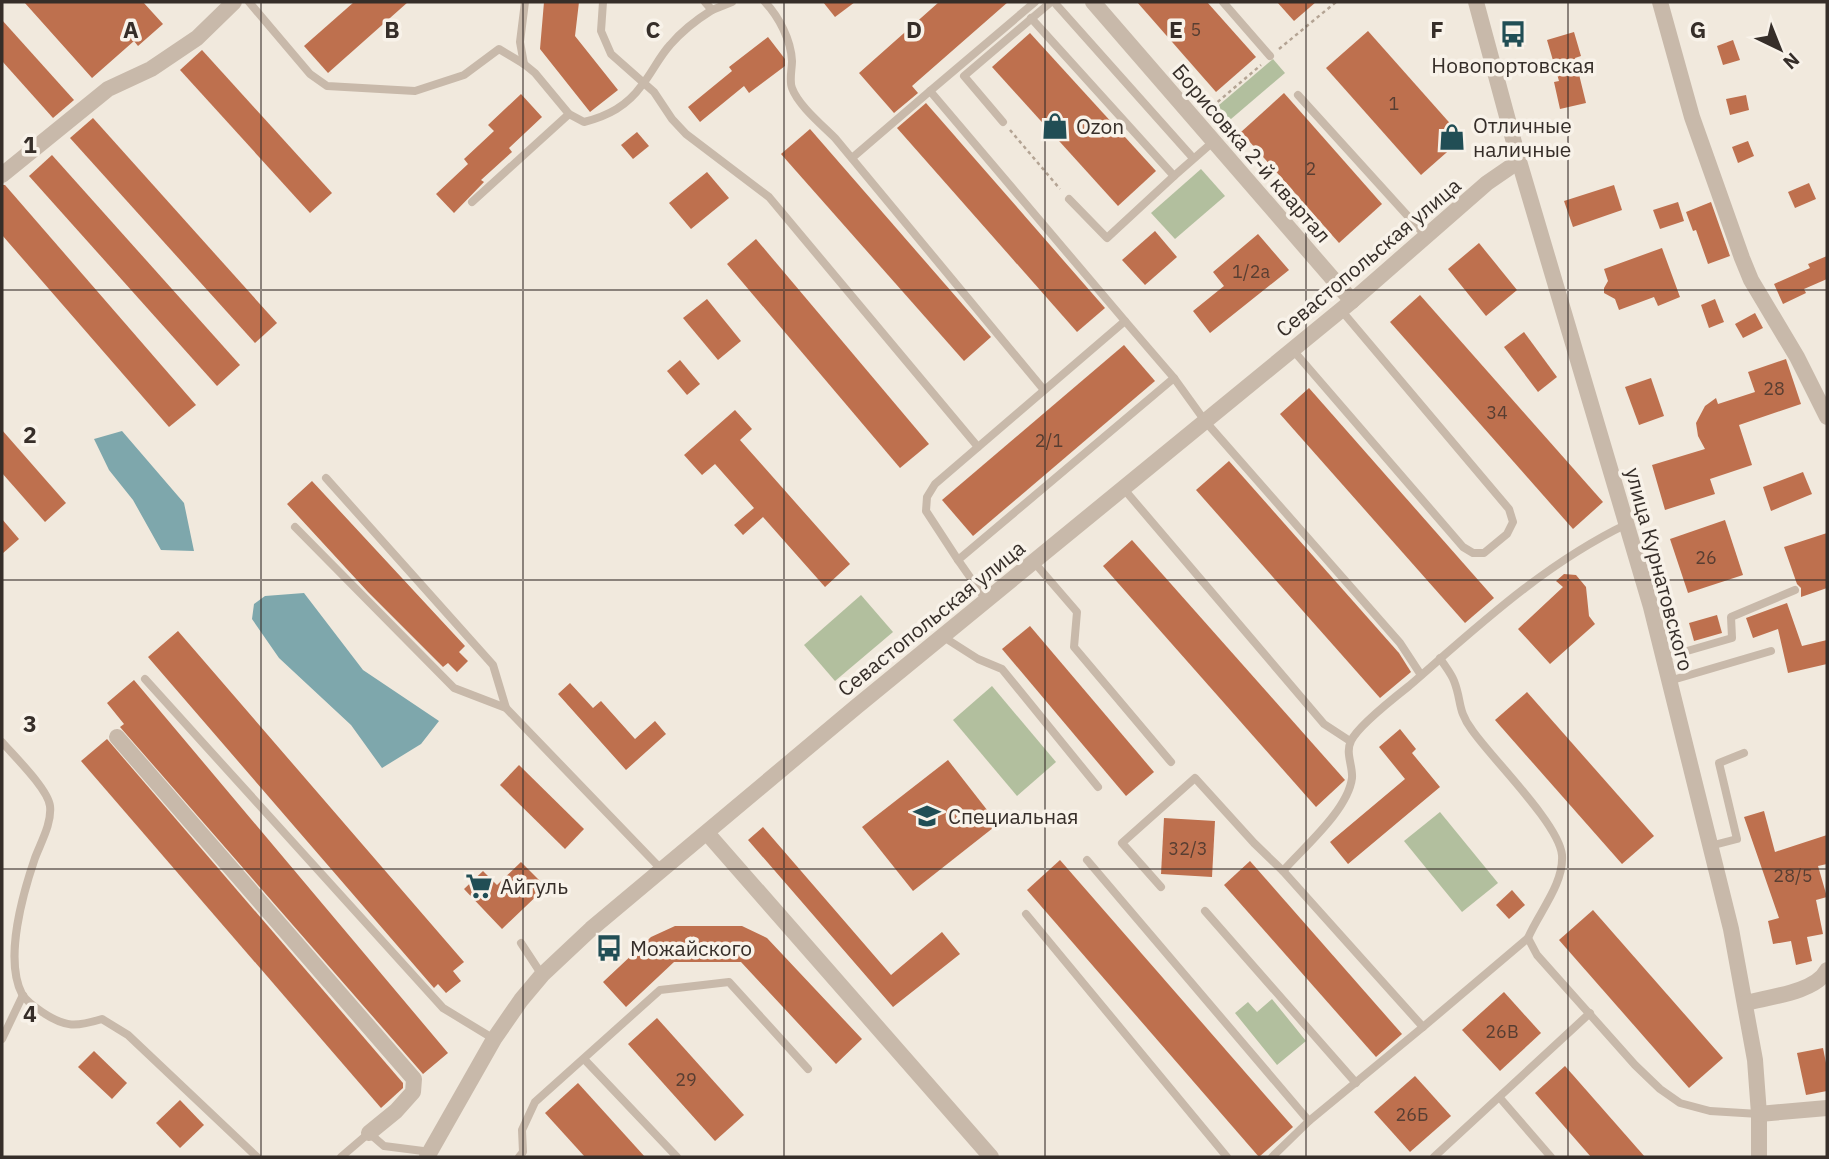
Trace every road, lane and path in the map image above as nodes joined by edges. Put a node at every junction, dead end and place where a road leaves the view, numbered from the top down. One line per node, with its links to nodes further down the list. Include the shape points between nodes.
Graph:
1 (234, 2): 27 (street, via 197,38 151,69 108,89)
2 (249, 2): 17 (lane, via 310,74 327,86 415,91 464,75 499,49)
3 (525, 2): 17 (lane, via 520,42)
4 (603, 2): 18 (lane, via 601,30 611,54)
5 (705, 2): 14 (lane)
6 (732, 2): 14 (lane)
7 (765, 2): 24 (lane, via 787,38 791,87)
8 (1035, 2): 19 (lane)
9 (1052, 2): 15 (lane); 25 (lane)
10 (1093, 2): 23 (street, Борисовка 2-й квартал)
11 (1223, 2): 16 (lane)
12 (1476, 2): 26 (street, улица Курнатовского)
13 (1660, 2): 37 (street, via 1692,117 1742,258)
14 (712, 10): 18 (lane, via 668,46)
15 (1031, 18): 22 (lane, via 964,76); 28 (lane)
16 (1270, 56)
17 (524, 64): 21 (lane)
18 (643, 85): 21 (lane, via 607,116 584,122); 39 (lane, via 654,92 686,134 769,197)
19 (930, 91): 24 (lane); 33 (lane)
20 (1298, 95): 31 (lane)
21 (569, 114): 30 (lane)
22 (1003, 122): 29 (path)
23 (1214, 141): 25 (lane); 32 (street, Борисовка 2-й квартал)
24 (852, 158): 36 (lane)
25 (1193, 158): 28 (lane)
26 (1519, 161): 31 (street, Севастопольская улица); 42 (street, улица Курнатовского)
27 (2, 175)
28 (1174, 176): 29 (lane, via 1107,238)
29 (1069, 198)
30 (472, 202)
31 (1425, 235): 32 (street, Севастопольская улица)
32 (1346, 305): 34 (street, Севастопольская улица); 34 (lane, via 1509,509 1513,522 1507,534 1483,553 1463,547)
33 (1125, 321): 35 (lane); 36 (lane)
34 (1292, 349): 38 (street, Севастопольская улица)
35 (1174, 378): 38 (lane); 44 (lane)
36 (1044, 390): 39 (lane)
37 (1827, 417)
38 (1205, 421): 41 (street, Севастопольская улица); 52 (lane, via 1400,643)
39 (978, 447): 44 (lane, via 935,484 927,497 926,511)
40 (326, 478): 55 (lane, via 494,665)
41 (1123, 488): 45 (street, Севастопольская улица); 57 (lane, via 1324,724)
42 (1628, 524): 50 (street, улица Курнатовского); 51 (lane, via 1561,560)
43 (295, 527): 55 (lane, via 454,688)
44 (958, 560): 47 (lane)
45 (1033, 561): 47 (street, Севастопольская улица); 60 (lane, via 1077,612 1074,647)
46 (1795, 590): 50 (lane, via 1731,617 1732,638)
47 (986, 600): 48 (street, Севастопольская улица)
48 (942, 636): 61 (lane, via 1002,669); 62 (street, Севастопольская улица)
49 (1771, 651): 54 (lane)
50 (1663, 657): 54 (street, улица Курнатовского)
51 (1440, 658): 52 (lane); 70 (lane, via 1454,681 1460,711 1472,731 1550,827 1562,854 1559,881)
52 (1421, 675): 57 (lane)
53 (145, 679): 79 (lane, via 443,1008)
54 (1669, 681): 63 (street, улица Курнатовского)
55 (506, 708): 65 (lane)
56 (117, 737): 87 (street, via 414,1079 412,1092)
57 (1350, 741): 66 (lane, via 1352,776 1344,802)
58 (2, 742): 74 (lane, via 50,804 49,820 24,890 17,938 14,963)
59 (1744, 752): 63 (lane, via 1719,763 1737,839)
60 (1171, 762)
61 (1098, 787)
62 (707, 833): 65 (street, Севастопольская улица); 93 (street)
63 (1709, 846): 75 (street, улица Курнатовского)
64 (1087, 860): 86 (lane)
65 (662, 870): 73 (street, Севастопольская улица)
66 (1283, 871): 67 (lane, via 1195,778 1122,843); 77 (lane)
67 (1161, 887)
68 (1205, 911): 82 (lane)
69 (1026, 914): 94 (lane)
70 (1528, 938): 76 (lane, via 1537,955); 77 (lane)
71 (521, 943): 73 (lane)
72 (1827, 970): 75 (street, via 1810,986)
73 (542, 975): 79 (street, Севастопольская улица)
74 (23, 995): 78 (lane); 89 (lane, via 63,1025 102,1019 128,1035)
75 (1746, 1003): 85 (street, улица Курнатовского)
76 (1590, 1013): 83 (lane); 85 (lane, via 1635,1065 1680,1102 1710,1111)
77 (1423, 1027): 82 (lane)
78 (2, 1039)
79 (494, 1039): 88 (street, Севастопольская улица)
80 (584, 1059): 81 (lane, via 660,990 729,982); 91 (lane, via 535,1102 522,1129); 92 (lane)
81 (808, 1069)
82 (1356, 1083): 86 (lane)
83 (1500, 1098): 96 (lane); 97 (lane)
84 (1827, 1108): 85 (street)
85 (1759, 1114): 98 (street, улица Курнатовского)
86 (1309, 1121): 95 (lane)
87 (369, 1133): 88 (lane, via 384,1146); 90 (lane)
88 (431, 1156)
89 (257, 1157)
90 (341, 1157)
91 (519, 1157)
92 (677, 1157)
93 (991, 1157)
94 (1227, 1157)
95 (1272, 1157)
96 (1434, 1157)
97 (1551, 1157)
98 (1759, 1157)

